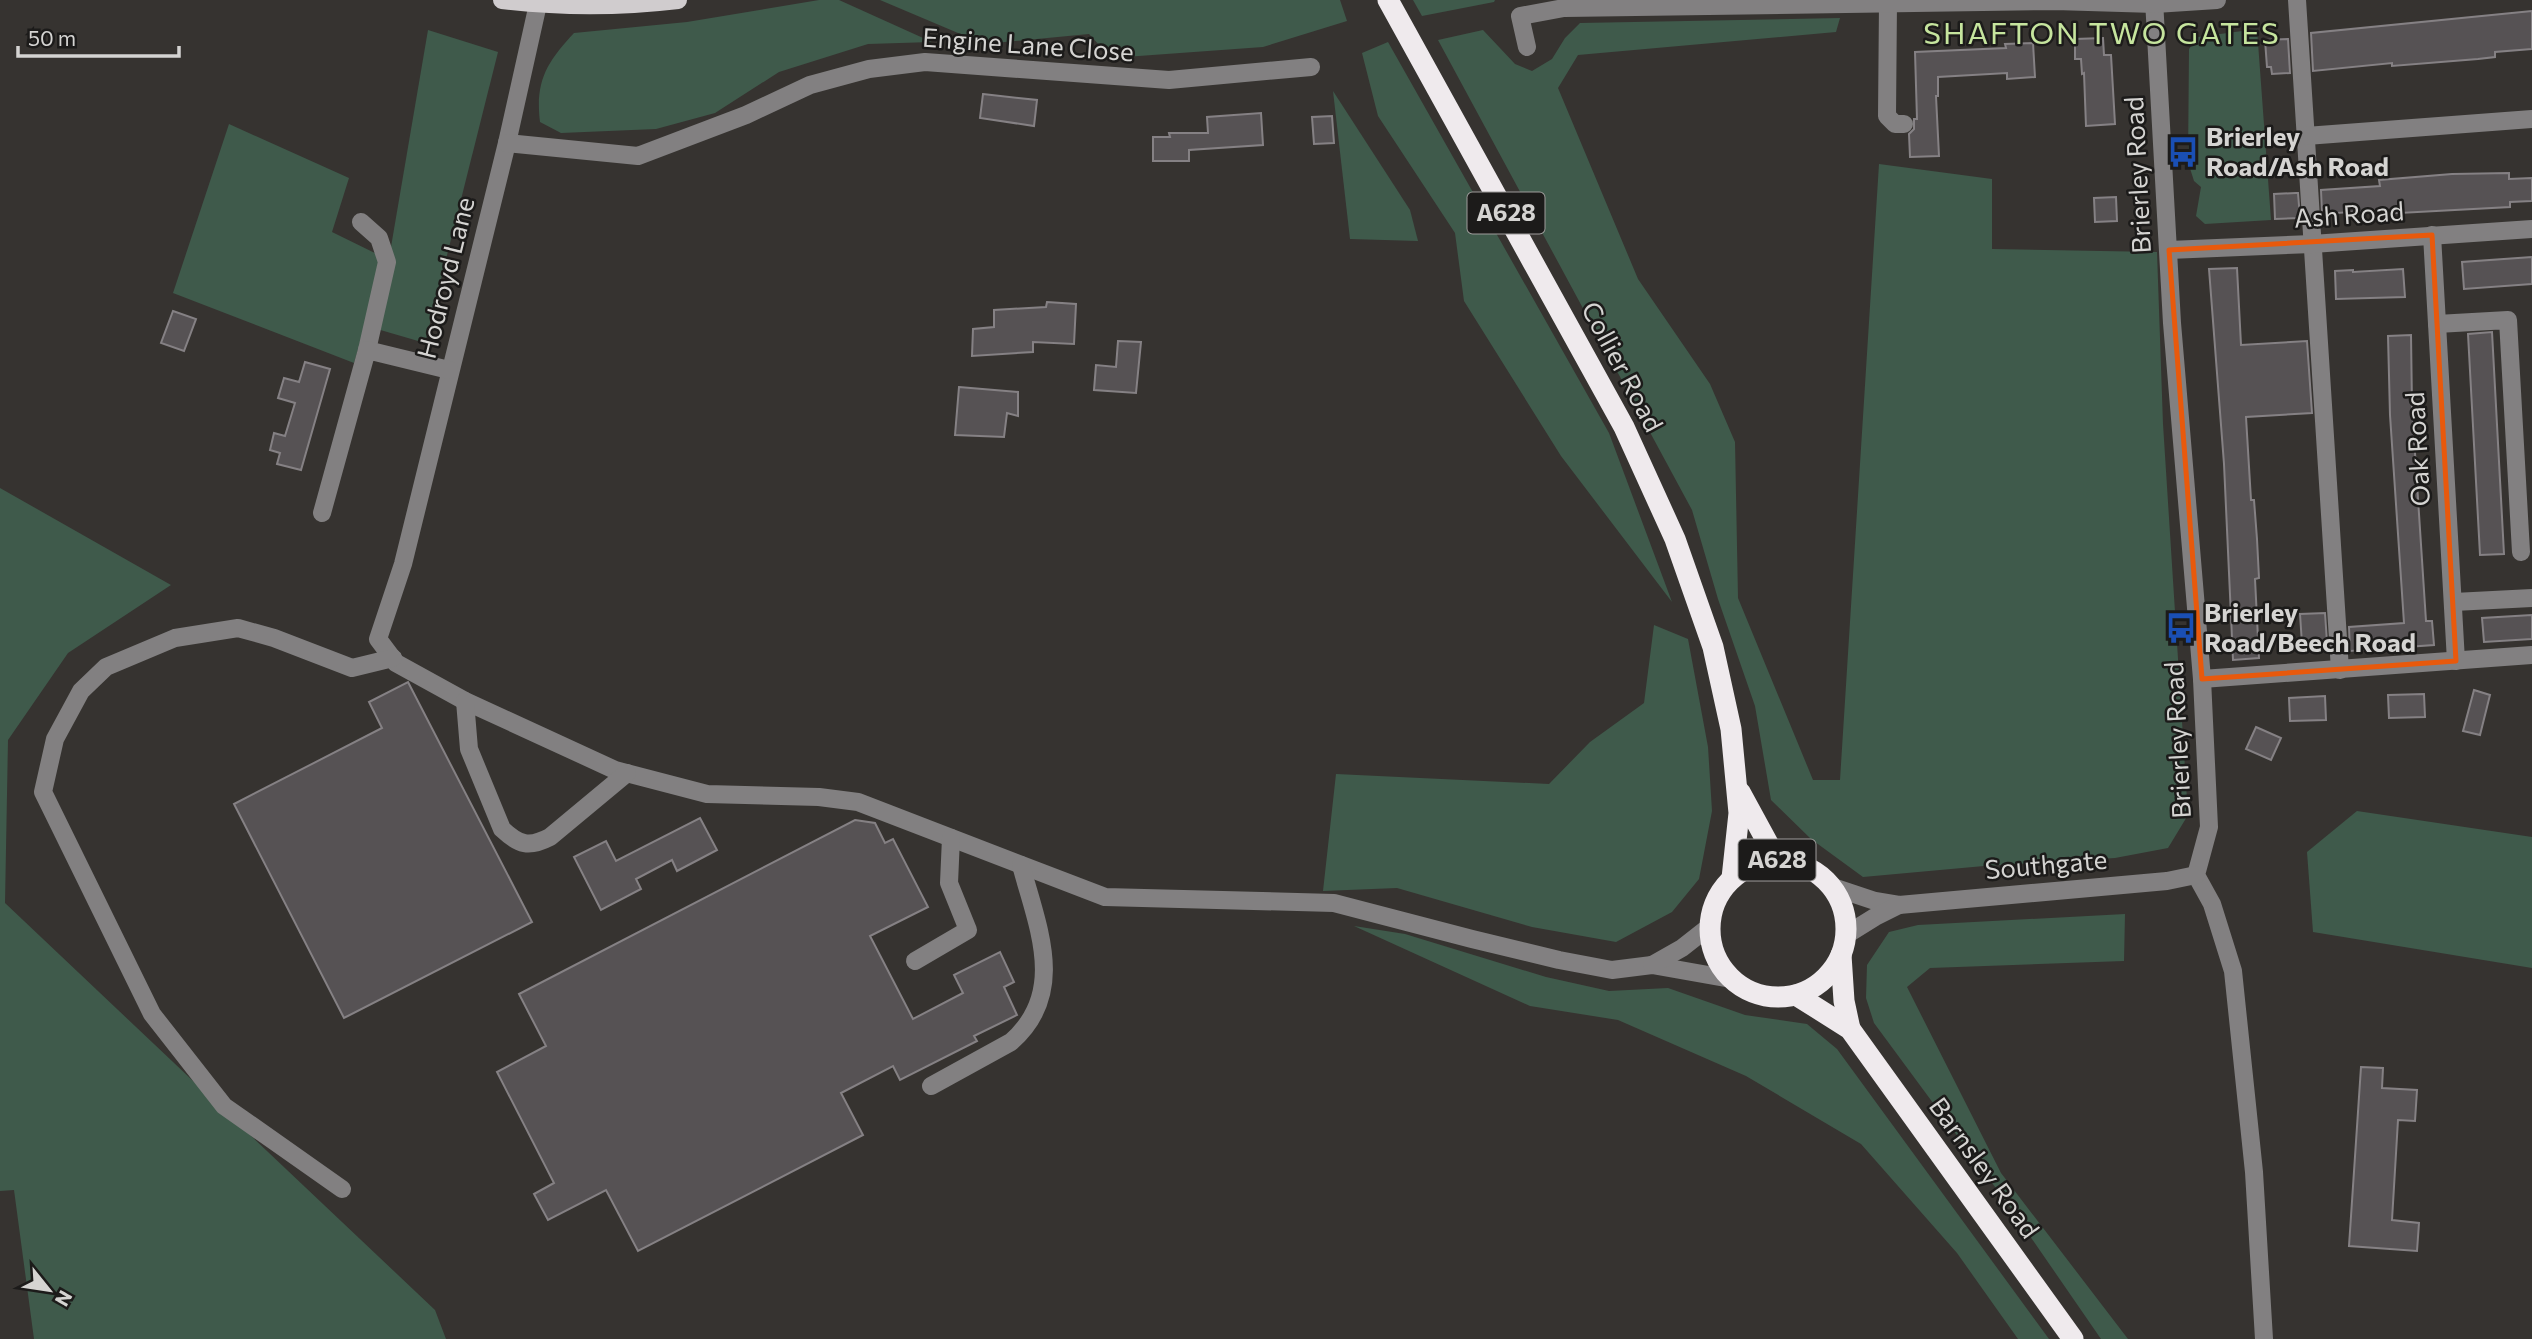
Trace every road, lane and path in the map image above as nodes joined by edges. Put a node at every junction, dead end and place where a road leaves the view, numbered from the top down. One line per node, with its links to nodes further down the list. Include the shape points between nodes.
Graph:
1 (502, 0): 9 (main road)
2 (678, 0): 6 (main road)
3 (1388, 0): 35 (highway, Collier Road / A628, via 1624,427 1675,539 1713,647 1731,729)
4 (2217, 0): 8 (street)
5 (2297, 0): 14 (street)
6 (648, 2): 9 (main road)
7 (1883, 2): 8 (street); 10 (street, via 1564,8 1520,16); 13 (street, via 1887,116 1895,124)
8 (2154, 2): 20 (street, Brierley Road)
9 (538, 4): 15 (street, Hodroyd Lane)
10 (1527, 47)
11 (1311, 67): 15 (street, Engine Lane Close, via 1169,80 925,62 869,69 810,85 638,156)
12 (2532, 119): 14 (street)
13 (1904, 124)
14 (2306, 136): 19 (street)
15 (506, 143): 23 (street, Hodroyd Lane)
16 (361, 222): 22 (street, via 379,238 387,261)
17 (2532, 229): 18 (street, Ash Road)
18 (2432, 235): 19 (street, Ash Road); 21 (street, Oak Road)
19 (2312, 244): 20 (street, Ash Road); 31 (street)
20 (2169, 250): 32 (street, Brierley Road)
21 (2437, 324): 25 (street, via 2508,320); 27 (street, Oak Road)
22 (367, 350): 23 (street); 24 (street)
23 (449, 370): 29 (street, Hodroyd Lane, via 403,564 378,639)
24 (322, 513)
25 (2521, 552)
26 (2532, 598): 27 (street)
27 (2454, 602): 30 (street, Oak Road)
28 (2532, 655): 30 (street)
29 (393, 658): 33 (street); 51 (street, via 352,668 237,628 176,638 106,667 81,691 55,739 43,792 152,1014 224,1106)
30 (2456, 661): 31 (street)
31 (2340, 670): 32 (street)
32 (2202, 679): 39 (street, Brierley Road, via 2209,827)
33 (465, 701): 34 (street); 34 (street, via 469,749 502,829 512,839 536,845 550,837)
34 (627, 773): 36 (street, via 707,794 858,802)
35 (1737, 787): 37 (highway, Collier Road / A628); 40 (highway, Collier Road)
36 (951, 838): 38 (street); 45 (street, via 949,883 968,930)
37 (1777, 860): 40 (highway, A628, via 1746,868); 41 (highway, A628, via 1808,867)
38 (1021, 865): 46 (street, via 1105,897 1334,902 1559,960 1612,970); 50 (street, via 1045,957 1037,1008 1011,1042)
39 (2196, 875): 42 (street, Southgate); 53 (street, via 2212,904 2233,971 2254,1172)
40 (1732, 878): 43 (highway, A628, via 1716,900)
41 (1833, 887): 42 (street, Southgate); 44 (highway, A628, via 1846,918)
42 (1899, 905): 44 (street, Southgate, via 1875,917)
43 (1710, 926): 46 (street); 47 (highway, via 1711,945)
44 (1844, 945): 48 (highway, via 1831,973); 49 (highway, Barnsley Road, via 1843,1001)
45 (915, 961)
46 (1652, 965): 47 (street)
47 (1731, 979): 48 (highway, via 1762,996)
48 (1796, 995): 49 (highway, Barnsley Road)
49 (1850, 1029): 52 (highway, Barnsley Road)
50 (931, 1086)
51 (342, 1189)
52 (2073, 1339)
53 (2264, 1339)

